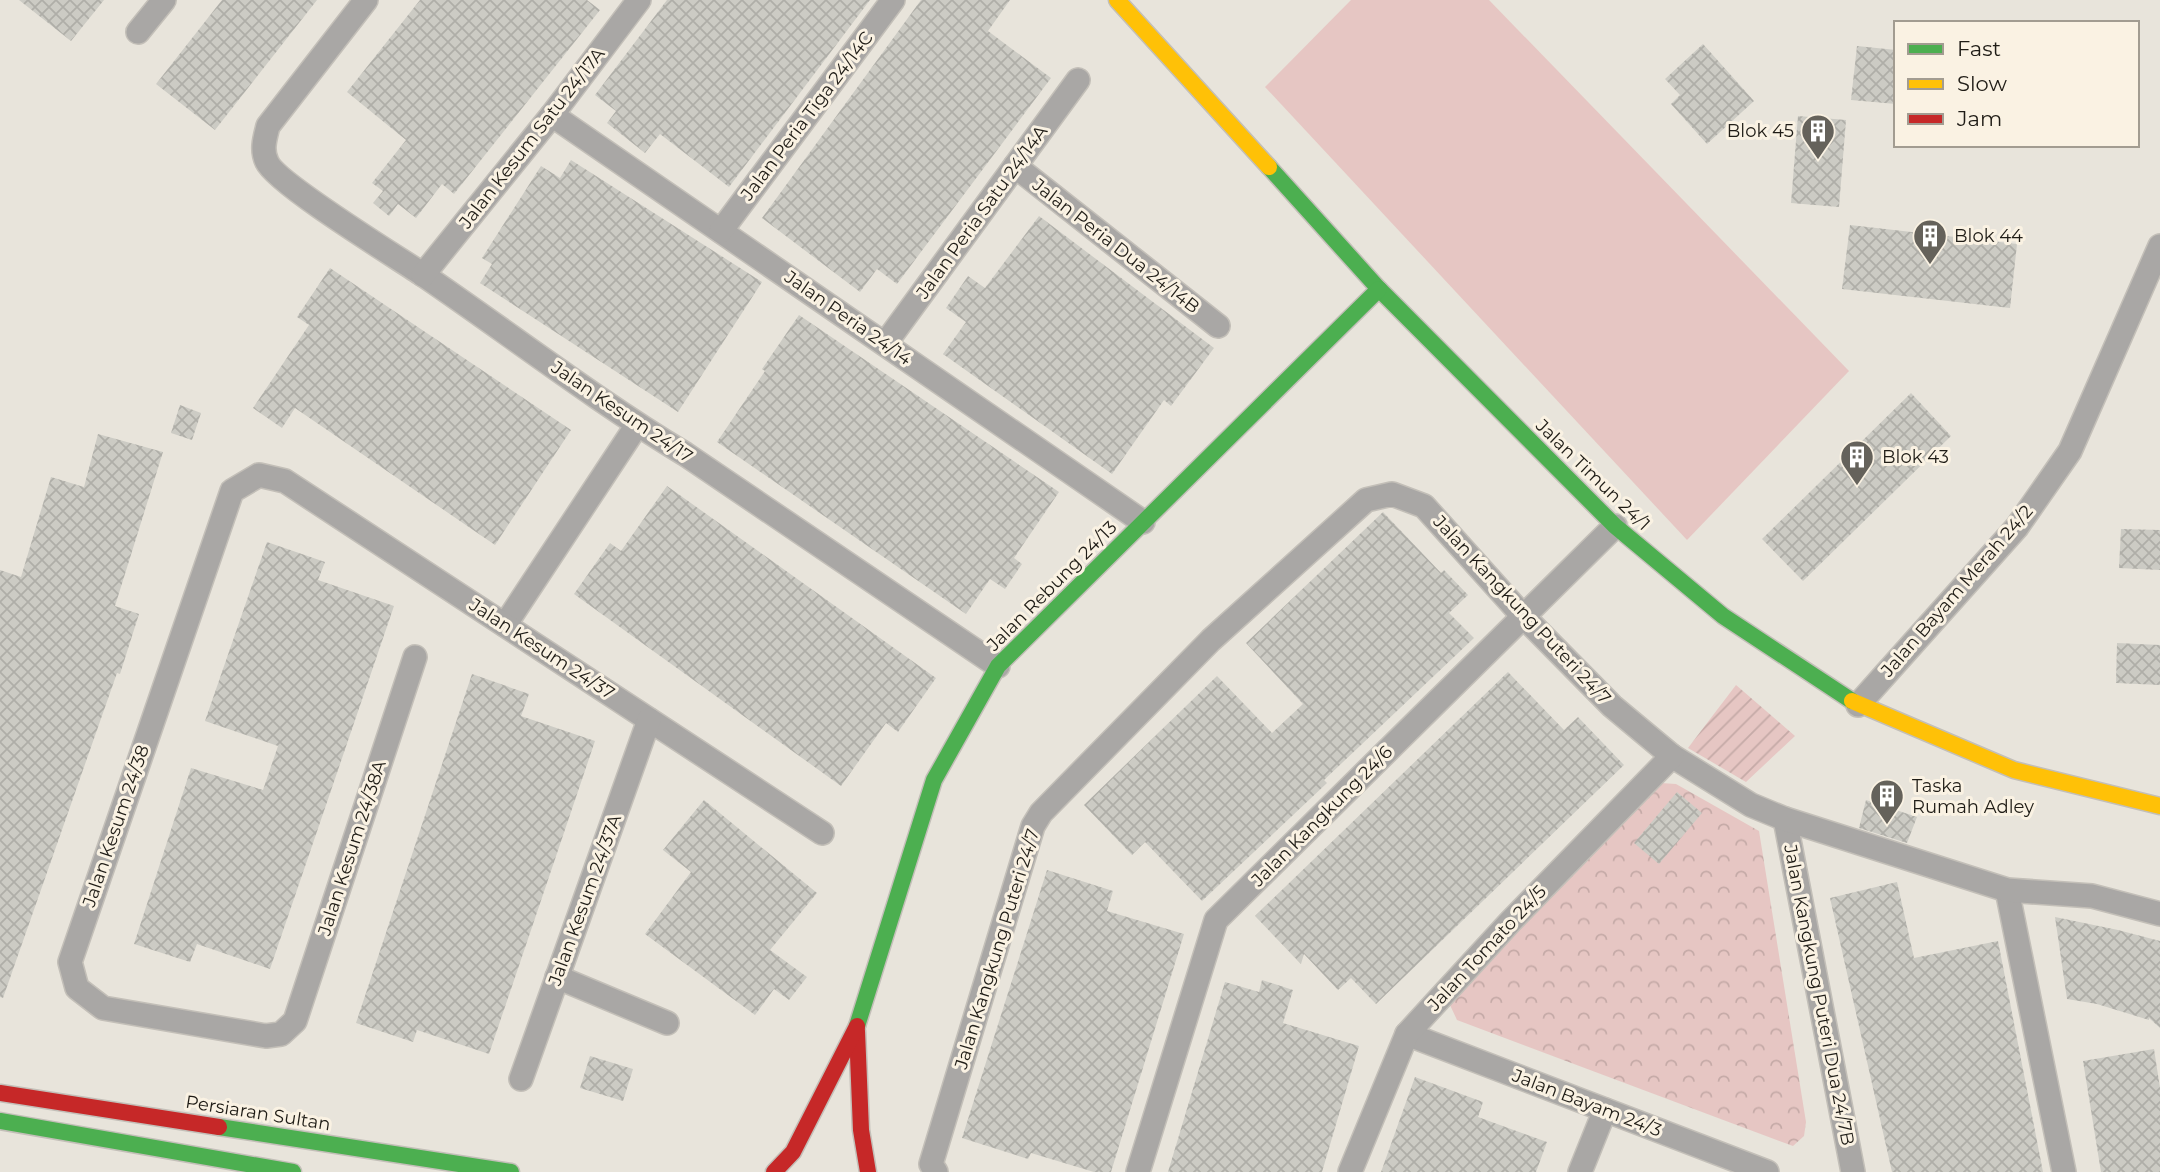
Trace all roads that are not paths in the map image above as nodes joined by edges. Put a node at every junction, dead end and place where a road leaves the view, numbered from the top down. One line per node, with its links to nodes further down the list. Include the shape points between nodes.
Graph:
1 (164, 0): 6 (street)
2 (366, 0): 12 (street, Jalan Kesum 24/17, via 268,126 263,144 267,163 289,184)
3 (639, 0): 8 (street, Jalan Kesum Satu 24/17A)
4 (893, 0): 10 (street, Jalan Peria Tiga 24/14C)
5 (1117, 0): 13 (main road, Jalan Timun 24/1)
6 (138, 32)
7 (1078, 80): 9 (street, Jalan Peria Satu 24/14A)
8 (552, 115): 10 (street, Jalan Peria 24/14); 12 (street, Jalan Kesum Satu 24/17A)
9 (1015, 166): 14 (street, Jalan Peria Dua 24/14B); 15 (street, Jalan Peria Satu 24/14A)
10 (721, 231): 15 (street, Jalan Peria 24/14)
11 (2160, 246): 24 (street, Jalan Bayam Merah 24/2, via 2070,451 2017,527)
12 (424, 275): 16 (street, Jalan Kesum 24/17)
13 (1379, 289): 18 (main road, Jalan Rebung 24/13); 19 (main road, Jalan Timun 24/1)
14 (1218, 326)
15 (885, 344): 18 (street, Jalan Peria 24/14)
16 (637, 425): 21 (street); 23 (street, Jalan Kesum 24/17)
17 (259, 475): 21 (street, Jalan Kesum 24/37, via 285,481); 35 (street, Jalan Kesum 24/38, via 232,491 70,962 76,988 103,1008 266,1036)
18 (1143, 522): 23 (main road, Jalan Rebung 24/13)
19 (1615, 526): 20 (street, Jalan Kangkung 24/6); 24 (main road, Jalan Timun 24/1, via 1723,615)
20 (1523, 616): 26 (street, Jalan Kangkung Puteri 24/7, via 1612,706); 41 (street, Jalan Kangkung Puteri 24/7, via 1424,506 1392,494 1366,500 1210,639 1033,826); 46 (street, Jalan Kangkung 24/6, via 1216,920)
21 (505, 625): 25 (street, Jalan Kesum 24/37)
22 (415, 657): 35 (street, Jalan Kesum 24/38A, via 295,1021)
23 (998, 666): 34 (main road, Jalan Rebung 24/13, via 934,780)
24 (1858, 705): 27 (main road, Jalan Timun 24/1, via 2014,770)
25 (649, 720): 29 (street, Jalan Kesum 24/37); 32 (street, Jalan Kesum 24/37A)
26 (1672, 756): 28 (street, Jalan Kangkung Puteri 24/7, via 1751,805); 36 (street, Jalan Tomato 24/5)
27 (2160, 806)
28 (1785, 819): 30 (street, Jalan Kangkung Puteri 24/7); 50 (street, Jalan Kangkung Puteri Dua 24/7B)
29 (822, 833)
30 (2007, 890): 31 (street, Jalan Kangkung Puteri 24/7, via 2092,896); 51 (street)
31 (2160, 914)
32 (557, 977): 33 (street); 37 (street, Jalan Kesum 24/37A)
33 (667, 1023)
34 (857, 1026): 44 (main road, via 793,1152); 45 (main road, via 861,1130)
35 (281, 1034)
36 (1407, 1034): 39 (street, Jalan Bayam 24/3); 47 (street, Jalan Tomato 24/5)
37 (521, 1079)
38 (0, 1093): 43 (main road, Persiaran Sultan)
39 (1605, 1110): 48 (street); 49 (street, Jalan Bayam 24/3)
40 (0, 1121): 42 (main road)
41 (934, 1168)
42 (293, 1172)
43 (510, 1172)
44 (774, 1172)
45 (869, 1172)
46 (1138, 1172)
47 (1350, 1172)
48 (1580, 1172)
49 (1767, 1172)
50 (1853, 1172)
51 (2064, 1172)

